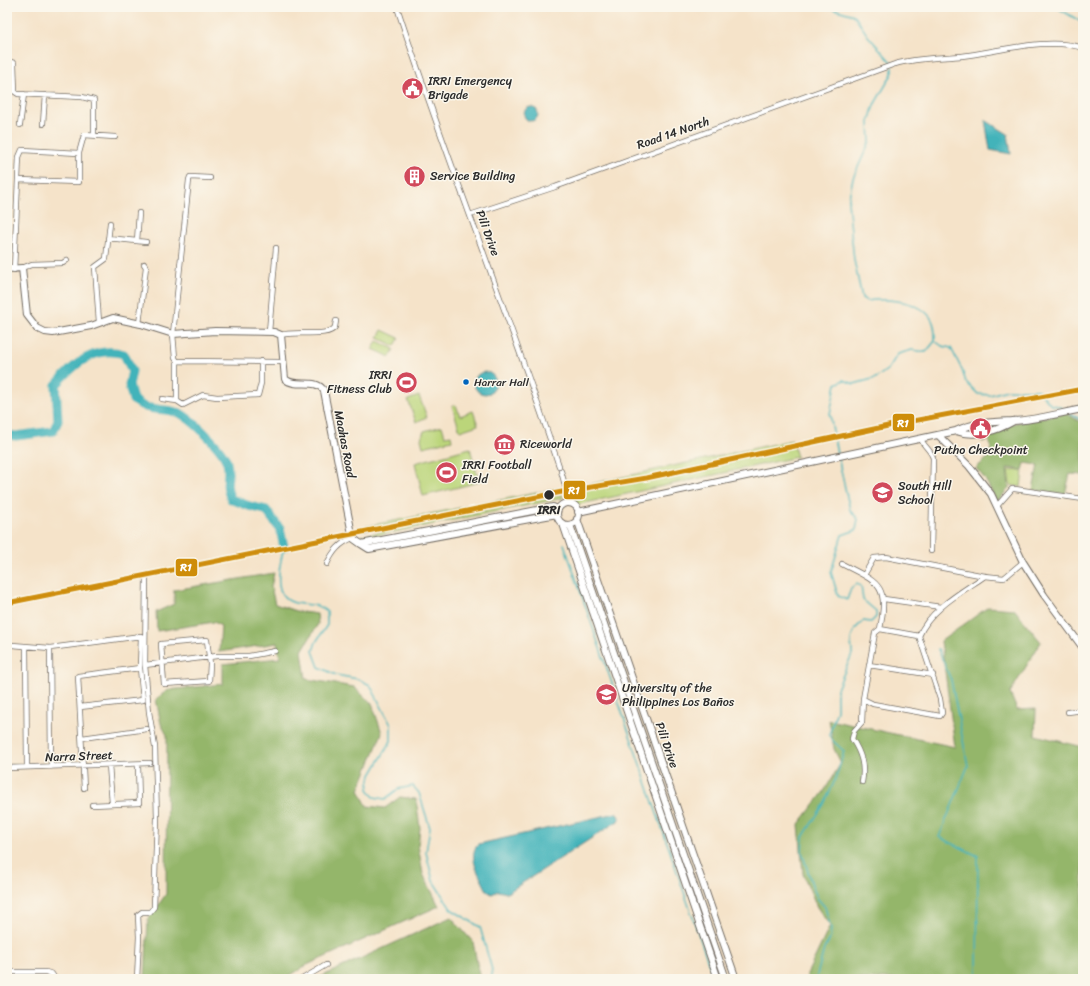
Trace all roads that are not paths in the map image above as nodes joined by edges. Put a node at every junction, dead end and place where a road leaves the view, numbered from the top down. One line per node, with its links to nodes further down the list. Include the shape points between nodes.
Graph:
1 (397, 7): 14 (street, Pili Drive)
2 (1083, 48): 14 (street, Road 14 North, via 1073,45 1011,47 963,56 909,60)
3 (7, 61): 4 (street, via 14,63 15,92)
4 (24, 94): 5 (street); 7 (street)
5 (45, 95): 6 (street); 8 (street, via 94,100)
6 (43, 124)
7 (20, 125)
8 (94, 135): 9 (street); 10 (street, via 84,135)
9 (115, 137)
10 (79, 153): 12 (street, via 22,150 19,156); 12 (street, via 79,182)
11 (210, 178): 28 (street, via 190,177 189,180)
12 (19, 180): 23 (street)
13 (139, 213): 17 (street)
14 (470, 215): 38 (street, Pili Drive)
15 (110, 223): 16 (street)
16 (108, 238): 17 (street); 25 (street, via 106,258 95,267)
17 (137, 241): 18 (street)
18 (146, 242)
19 (276, 248): 27 (street)
20 (67, 260): 22 (street, via 64,263 32,264)
21 (144, 264): 26 (street, via 146,267)
22 (22, 268): 23 (street); 25 (street, via 26,315 37,328 52,333 91,326)
23 (10, 270)
24 (336, 321): 29 (street, via 330,332 297,332)
25 (99, 322): 26 (street, via 113,318)
26 (139, 324): 28 (street)
27 (269, 332): 28 (street, via 215,331); 29 (street)
28 (172, 334): 30 (street)
29 (281, 335): 47 (street, Maahas Road, via 285,379 293,384 315,384 324,391)
30 (177, 361): 31 (street); 34 (street)
31 (261, 361): 32 (street); 34 (street, via 258,395 203,395 183,405)
32 (279, 362)
33 (162, 399): 34 (street)
34 (177, 401)
35 (1083, 409): 36 (street, via 1014,421 991,430 965,434 956,431)
36 (938, 435): 37 (street); 42 (street, via 977,476)
37 (921, 439): 44 (street); 48 (street, via 933,458)
38 (559, 466)
39 (561, 471): 41 (street)
40 (1083, 499): 42 (street, via 1015,488)
41 (570, 503): 43 (street, via 565,503); 44 (street, via 576,506)
42 (997, 506): 49 (street)
43 (557, 511): 46 (street, via 559,520); 47 (street, via 552,507 361,544)
44 (578, 512): 45 (street)
45 (577, 519): 46 (street); 96 (street, Pili Drive)
46 (566, 524): 94 (street); 95 (street)
47 (353, 538): 50 (street, via 341,544)
48 (931, 551)
49 (1023, 562): 54 (street, via 1004,578); 62 (street)
50 (327, 564)
51 (842, 564): 53 (street)
52 (146, 575): 66 (street)
53 (864, 575): 54 (street, via 874,558 886,557); 55 (street, via 882,590)
54 (985, 576): 56 (street)
55 (884, 599): 56 (street); 57 (street)
56 (941, 607): 58 (street, via 929,619)
57 (880, 629): 58 (street); 67 (street, via 875,633)
58 (919, 636): 69 (street)
59 (12, 645): 60 (street)
60 (26, 647): 61 (street); 80 (street)
61 (50, 648): 68 (street, via 141,636); 81 (street)
62 (1083, 648)
63 (275, 651): 64 (street, via 250,656)
64 (210, 658): 65 (street); 65 (street, via 207,640 161,644); 65 (street, via 209,681 164,684)
65 (163, 664): 66 (street)
66 (145, 665): 92 (street, via 150,728 155,747 158,839 154,907 150,912 138,915)
67 (869, 665): 69 (street); 70 (street)
68 (140, 668): 71 (street, via 78,676); 71 (street, via 143,700)
69 (932, 675): 70 (street, via 940,699 940,716 873,704)
70 (863, 699): 83 (street, via 862,722 854,731 852,738 865,770)
71 (80, 707): 75 (street)
72 (1083, 710): 73 (street)
73 (1068, 712)
74 (147, 729): 75 (street)
75 (82, 738): 78 (street)
76 (150, 763): 77 (street, Narra Street)
77 (138, 764): 79 (street, Narra Street); 85 (street, via 139,803)
78 (83, 765): 79 (street, Narra Street); 81 (street, Narra Street); 84 (street)
79 (109, 765): 85 (street)
80 (27, 767): 81 (street, Narra Street); 82 (street, Narra Street)
81 (51, 767)
82 (8, 768)
83 (862, 782)
84 (84, 788)
85 (112, 803): 86 (street)
86 (92, 804)
87 (326, 965): 93 (street)
88 (7, 972): 89 (street)
89 (31, 972): 90 (street); 91 (street, via 46,972 52,974)
90 (33, 979)
91 (55, 979)
92 (137, 979)
93 (302, 979)
94 (718, 979)
95 (726, 979)
96 (736, 979)

